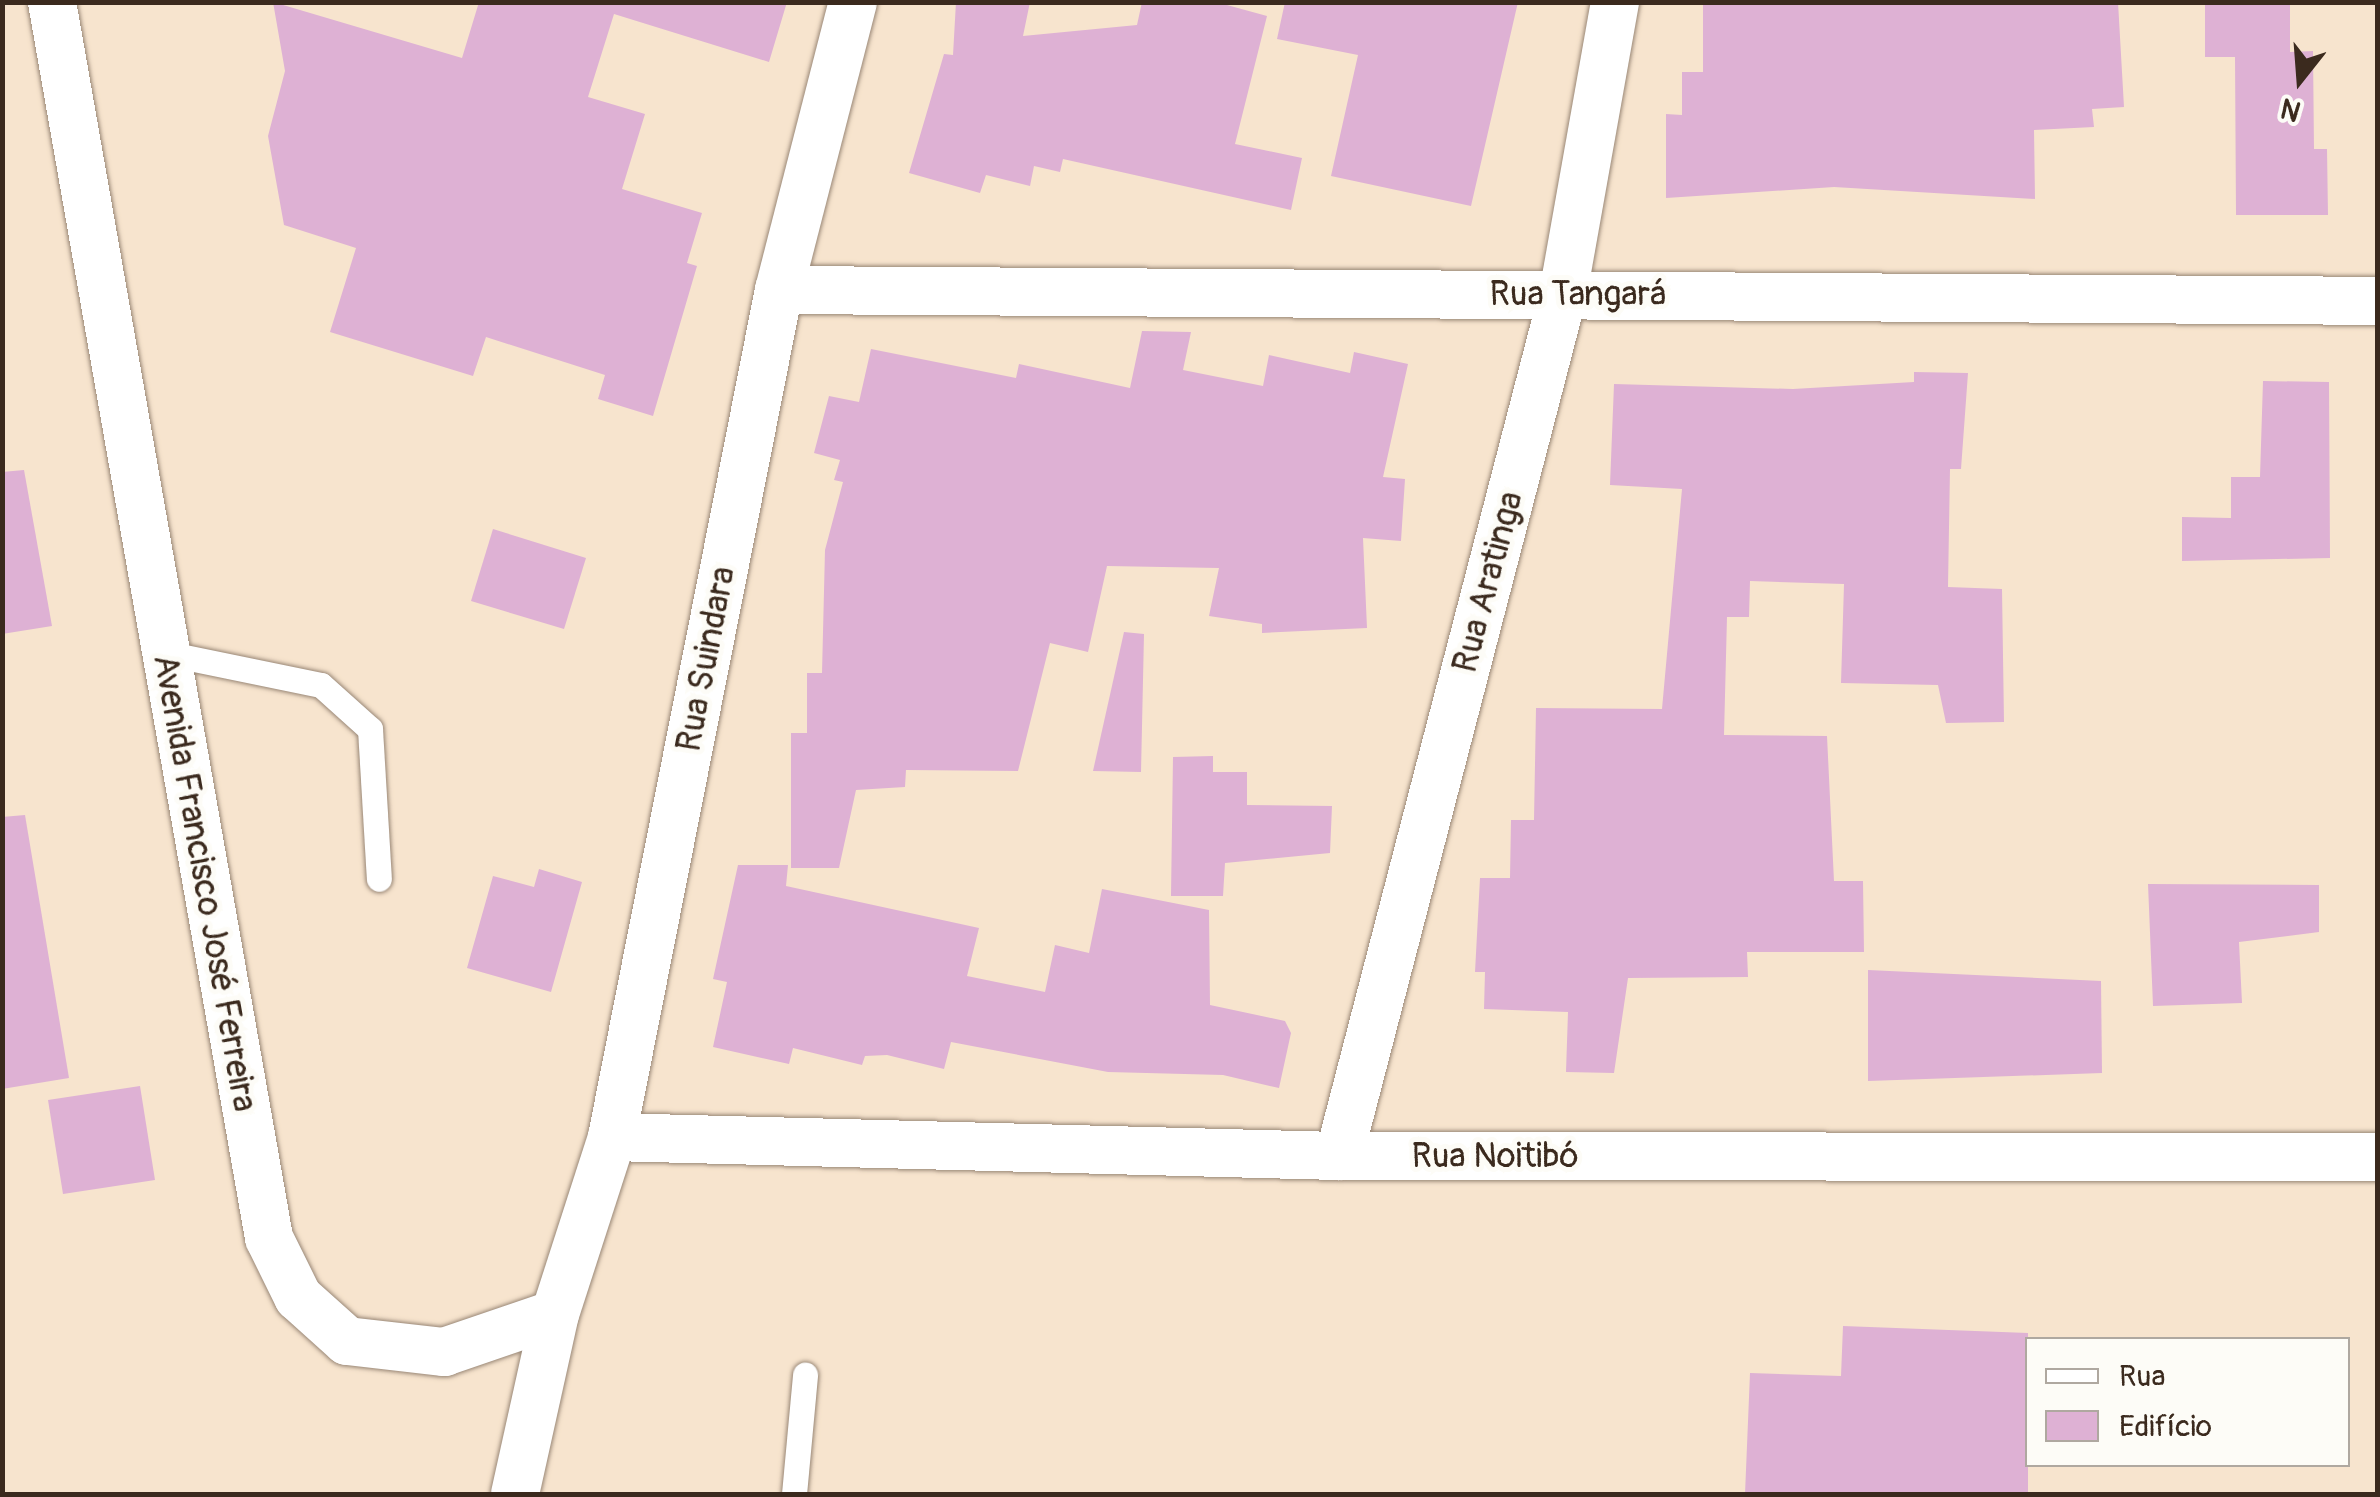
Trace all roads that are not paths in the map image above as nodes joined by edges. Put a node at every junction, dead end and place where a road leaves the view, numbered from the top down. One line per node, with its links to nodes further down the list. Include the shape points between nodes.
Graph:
1 (52, 2): 7 (street, Avenida Francisco José Ferreira)
2 (853, 2): 4 (street, Rua Suindara)
3 (1615, 2): 5 (street, Rua Aratinga)
4 (778, 290): 5 (street, Rua Tangará); 9 (street, Rua Suindara)
5 (1564, 294): 6 (street, Rua Tangará); 10 (street, Rua Aratinga)
6 (2378, 301)
7 (166, 653): 8 (lane, via 321,685 370,729); 12 (street, Avenida Francisco José Ferreira, via 260,1206 298,1297 347,1341 388,1351 444,1352)
8 (379, 879)
9 (612, 1136): 10 (street, Rua Noitibó); 12 (street, Rua Suindara)
10 (1338, 1156): 11 (street, Rua Noitibó)
11 (2378, 1157)
12 (556, 1314): 14 (street)
13 (805, 1375): 15 (lane)
14 (514, 1494)
15 (794, 1494)

